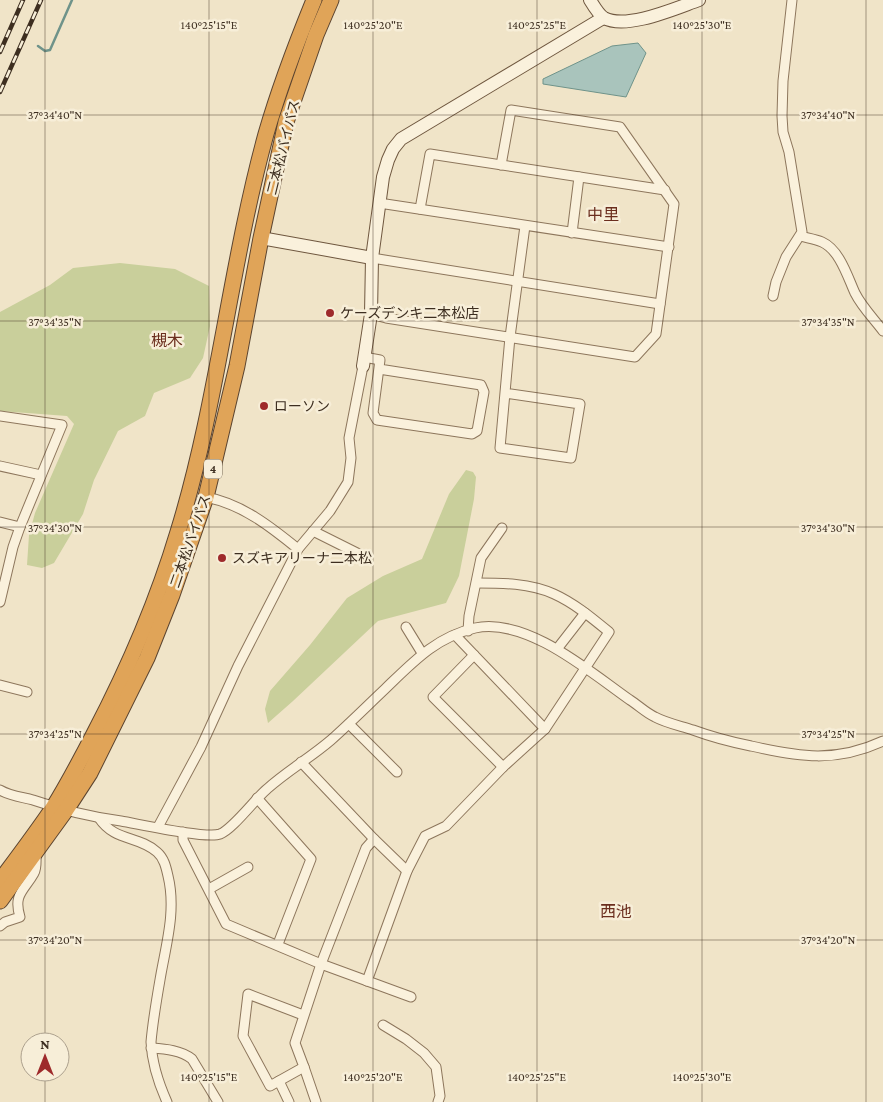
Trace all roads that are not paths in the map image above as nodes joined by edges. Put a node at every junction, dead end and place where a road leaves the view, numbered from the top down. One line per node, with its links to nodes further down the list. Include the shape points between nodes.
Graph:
1 (314, 0): 58 (highway, 二本松バイパス / 4, via 266,134 199,456 179,532 160,589 123,677 79,762)
2 (331, 0): 15 (highway, 二本松バイパス / 4, via 286,122)
3 (590, 0): 6 (street)
4 (699, 0): 6 (street, via 628,21)
5 (792, 0): 14 (street, via 782,116 801,218)
6 (603, 18): 10 (street, via 401,139 388,160)
7 (501, 165): 8 (street); 9 (street, via 511,110 584,121 620,127); 11 (street, via 430,154)
8 (579, 177): 9 (street); 13 (street)
9 (665, 190): 16 (street, via 674,204)
10 (379, 203): 11 (street); 17 (street)
11 (420, 209): 12 (street)
12 (525, 226): 13 (street); 18 (street)
13 (572, 233): 16 (street)
14 (800, 236): 19 (street, via 786,257); 22 (street, via 831,248 852,281 855,293)
15 (262, 238): 17 (street); 30 (highway, 二本松バイパス / 4, via 237,366)
16 (669, 247): 20 (street)
17 (372, 258): 18 (street); 21 (street)
18 (518, 282): 20 (street); 23 (street)
19 (773, 296)
20 (660, 304): 23 (street, via 656,334 635,357)
21 (371, 314): 23 (street); 24 (street)
22 (883, 331)
23 (510, 337): 26 (street)
24 (364, 362): 25 (street, via 380,360); 34 (street, via 349,438 348,482)
25 (379, 369): 25 (street, via 373,413 377,420 472,434 477,431 484,392 481,385)
26 (505, 393): 26 (street, via 500,448 571,458 580,404)
27 (0, 416): 29 (street, via 62,425)
28 (0, 466): 29 (street)
29 (41, 475): 32 (street)
30 (206, 497): 35 (street, via 237,507 268,525); 58 (highway, 二本松バイパス / 4, via 147,658 90,773)
31 (0, 522): 32 (street)
32 (20, 527): 37 (street)
33 (502, 528): 38 (street, via 481,558)
34 (313, 531): 35 (street); 36 (street)
35 (298, 549): 60 (street)
36 (365, 557)
37 (3, 575): 39 (street)
38 (477, 583): 40 (street, via 529,586 554,594); 42 (street)
39 (0, 602)
40 (584, 613): 44 (street); 47 (street, via 609,632)
41 (406, 627): 45 (street)
42 (468, 631): 43 (street); 44 (street, via 494,627 515,630)
43 (455, 635): 45 (street); 46 (street)
44 (557, 649): 47 (street)
45 (422, 653): 50 (street)
46 (474, 655): 51 (street); 54 (street, via 433,697)
47 (584, 668): 51 (street); 52 (street, via 656,717 727,741 817,757 864,750)
48 (0, 685): 49 (street)
49 (26, 692)
50 (349, 724): 53 (street); 55 (street)
51 (545, 729): 54 (street)
52 (883, 742)
53 (301, 762): 57 (street); 62 (street)
54 (503, 767): 65 (street, via 446,826 425,836)
55 (397, 772)
56 (0, 790): 58 (street)
57 (257, 798): 61 (street, via 222,832); 70 (street, via 311,858)
58 (60, 809): 59 (street); 63 (highway, 二本松バイパス / 4); 66 (highway, 二本松バイパス / 4)
59 (99, 818): 60 (street); 76 (street, via 109,830 158,852 169,880 172,915)
60 (158, 827): 61 (street)
61 (183, 832): 67 (street, via 183,840)
62 (374, 839): 65 (street); 71 (street, via 366,848)
63 (36, 851): 68 (highway, 二本松バイパス / 4); 69 (street, via 35,872 19,894 17,906 20,917)
64 (248, 867): 67 (street)
65 (407, 871): 72 (street)
66 (0, 881)
67 (209, 889): 70 (street, via 226,924)
68 (0, 901)
69 (0, 926)
70 (278, 944): 71 (street)
71 (321, 964): 72 (street); 74 (street)
72 (366, 981): 73 (street)
73 (411, 997)
74 (303, 1015): 77 (street, via 295,1044); 78 (street, via 248,994 243,1036 270,1086)
75 (383, 1026): 83 (street, via 406,1039 436,1067)
76 (151, 1048): 79 (street, via 156,1077); 80 (street, via 187,1055 199,1068)
77 (304, 1067): 78 (street); 82 (street)
78 (279, 1081): 81 (street)
79 (167, 1102)
80 (218, 1102)
81 (289, 1102)
82 (316, 1102)
83 (438, 1102)

